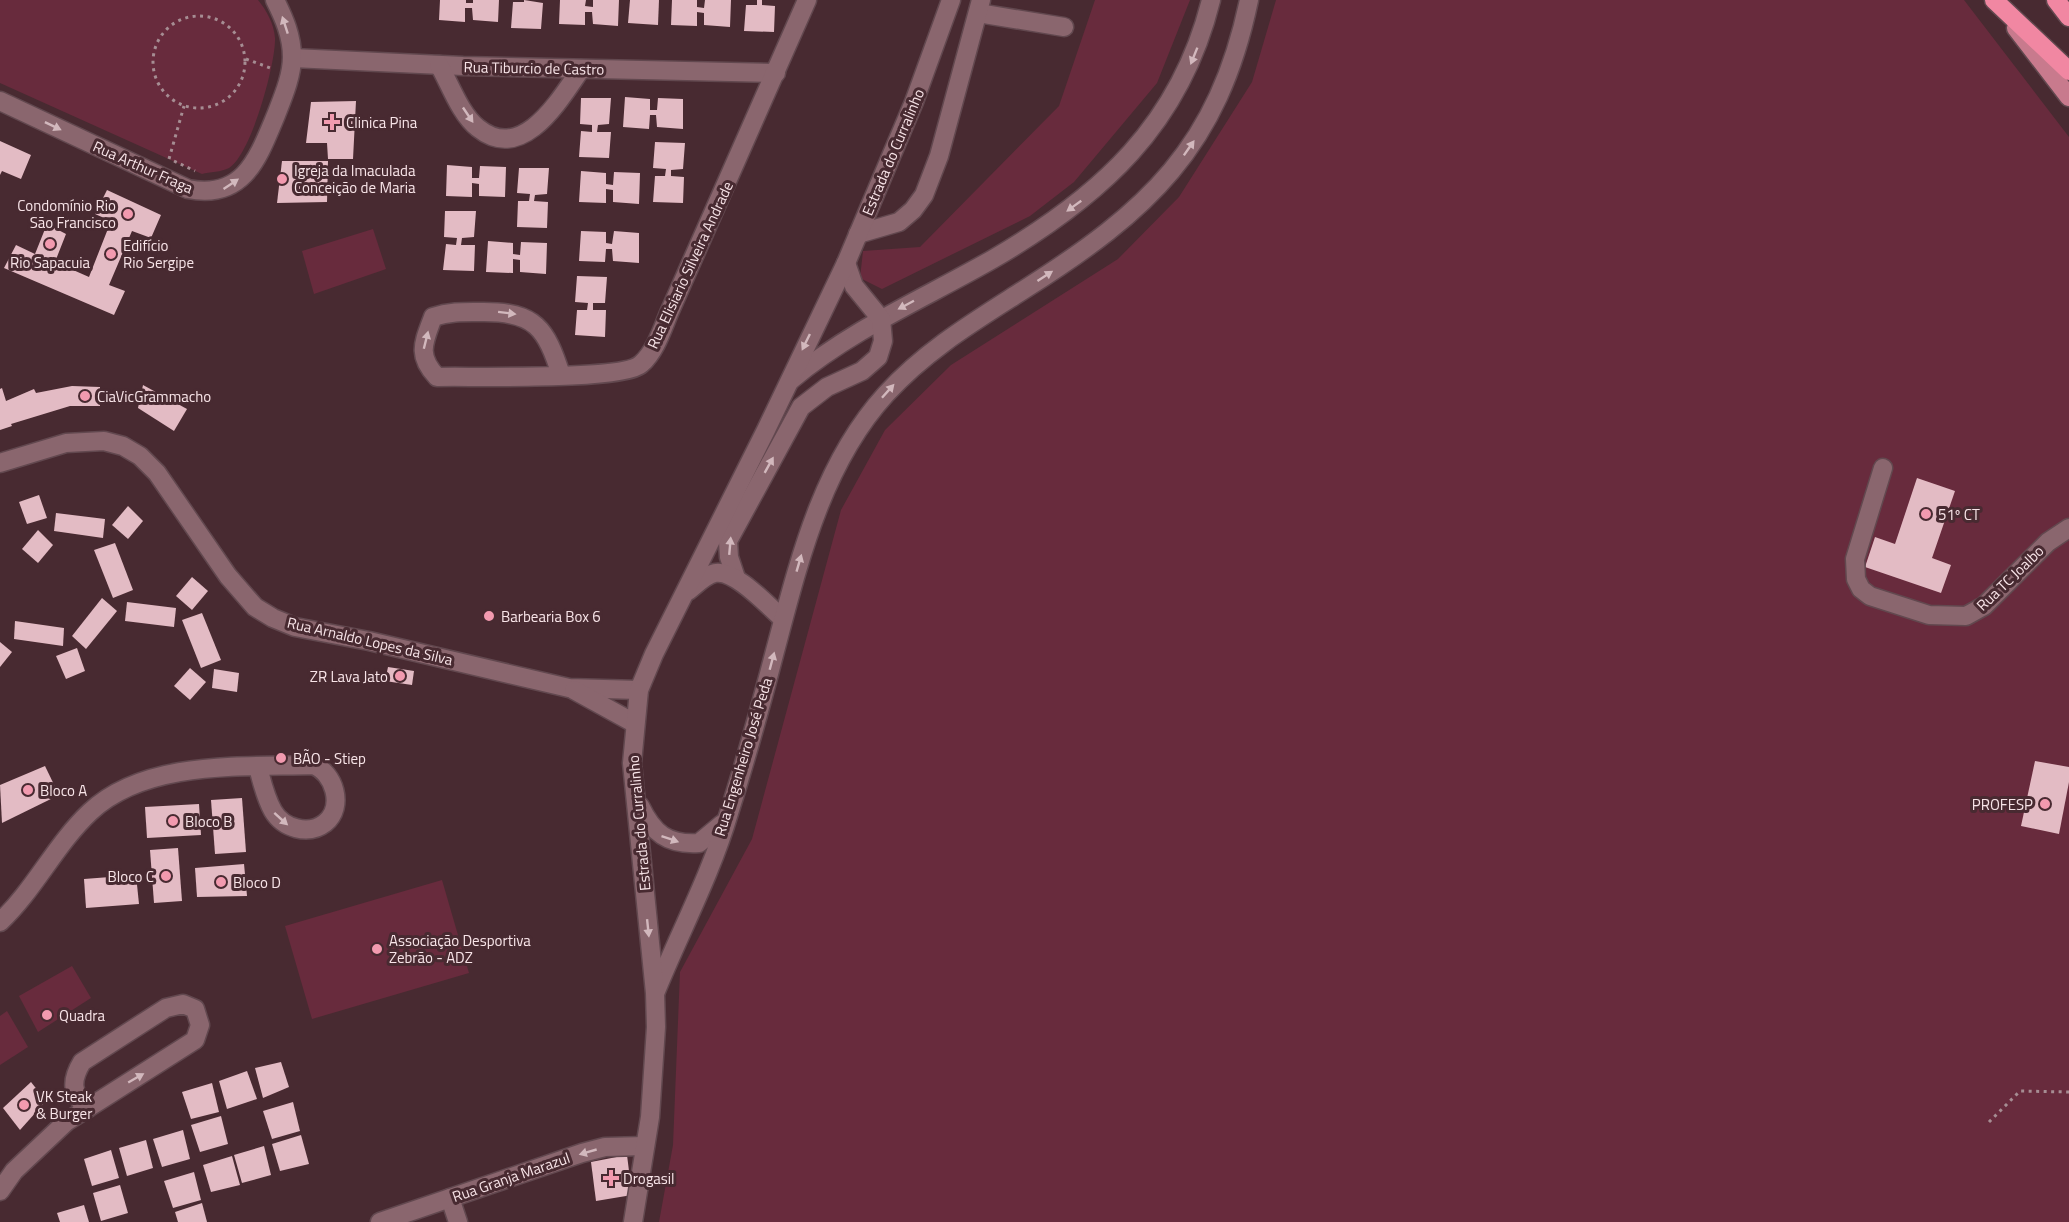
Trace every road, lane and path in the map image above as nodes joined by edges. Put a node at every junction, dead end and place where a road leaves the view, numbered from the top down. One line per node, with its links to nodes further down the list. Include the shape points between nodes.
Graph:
1 (275, 0): 12 (street, Rua Arthur Fraga, one-way to 1, via 287,24)
2 (807, 0): 18 (street, Rua Elisiario Silveira Andrade)
3 (951, 0): 26 (street, Estrada do Curralinho, via 914,102)
4 (1211, 0): 30 (street, one-way to 30, via 1193,60 1176,91 1142,142 1110,177 993,259)
5 (1249, 0): 38 (street, Rua Engenheiro José Peda, one-way to 5, via 819,504 838,464 873,410 921,358 1092,245 1157,190 1192,144 1218,100)
6 (1995, 0): 17 (highway); 20 (main road)
7 (2056, 0): 9 (highway)
8 (980, 6): 10 (street); 26 (street, via 939,156 924,195 899,222)
9 (2069, 17)
10 (1064, 27)
11 (273, 58): 15 (path)
12 (292, 58): 14 (street, Rua Tiburcio de Castro); 21 (street, Rua Arthur Fraga, one-way to 12, via 188,189 206,193 222,190 253,165 285,92)
13 (246, 59): 15 (path); 22 (path, via 238,88 228,99 199,109); 22 (path, via 234,31 221,21 192,16 171,26 157,44 154,74 171,99)
14 (439, 64): 16 (street, Rua Tiburcio de Castro); 16 (street, one-way to 16, via 477,128 501,137 519,136 535,128)
15 (273, 69): 19 (path)
16 (581, 69): 18 (street, Rua Tiburcio de Castro)
17 (2069, 71)
18 (776, 73): 31 (street, Rua Elisiario Silveira Andrade, via 652,351 640,366 627,371)
19 (269, 79)
20 (2069, 97)
21 (0, 100)
22 (184, 106): 24 (path)
23 (159, 154): 24 (path)
24 (169, 159): 25 (path)
25 (202, 174)
26 (858, 234): 27 (street, Estrada do Curralinho)
27 (846, 264): 28 (street); 29 (street, Estrada do Curralinho)
28 (862, 298): 29 (street); 30 (street)
29 (827, 300): 32 (street, Estrada do Curralinho, one-way to 32)
30 (882, 319): 32 (street, via 817,359); 36 (street, one-way to 30, via 728,541 801,407 827,387 862,371 878,357 883,341)
31 (561, 375): 31 (street, Rua Elisiario Silveira Andrade, one-way to 31, via 437,377 426,366 422,346 434,317 449,312 508,312 525,316 539,327 549,341)
32 (787, 384): 37 (street, Estrada do Curralinho)
33 (0, 463): 39 (street, Rua Arnaldo Lopes da Silva, via 76,442 105,441 123,446 157,473 228,576 255,607 273,618 295,627)
34 (1884, 468): 35 (street, Rua TC Joalbo, via 1855,559 1856,579 1870,596 1929,615 1966,616 1984,606 2048,542)
35 (2069, 528)
36 (736, 578): 37 (street, via 715,573); 38 (street)
37 (682, 595): 40 (street, Estrada do Curralinho)
38 (783, 619): 44 (street, Rua Engenheiro José Peda, one-way to 38)
39 (569, 688): 40 (street, Rua Arnaldo Lopes da Silva); 41 (street, Rua Arnaldo Lopes da Silva)
40 (639, 690): 41 (street, Estrada do Curralinho)
41 (634, 723): 43 (street, Estrada do Curralinho)
42 (258, 767): 42 (street, one-way to 42, via 267,798 284,824 296,829 311,828 325,823 332,814 333,788 321,768); 45 (street, via 158,776 113,794 90,812)
43 (635, 796): 44 (street, one-way to 44, via 651,827 671,841 699,843); 46 (street, Estrada do Curralinho, one-way to 46)
44 (728, 818): 46 (street, Rua Engenheiro José Peda)
45 (0, 922)
46 (655, 993): 50 (street, Estrada do Curralinho, via 656,1054)
47 (2069, 1092): 49 (path, via 2020,1091)
48 (87, 1108): 48 (street, one-way to 48, via 195,1040 200,1025 195,1009 183,1004 166,1008 82,1062 72,1087); 51 (street, via 39,1145)
49 (1989, 1122)
50 (645, 1146): 52 (street, Rua Granja Marazul, one-way to 52, via 597,1149); 55 (street, Estrada do Curralinho)
51 (0, 1191)
52 (450, 1198): 53 (street, Rua Granja Marazul); 54 (street)
53 (380, 1222)
54 (458, 1222)
55 (633, 1222)

